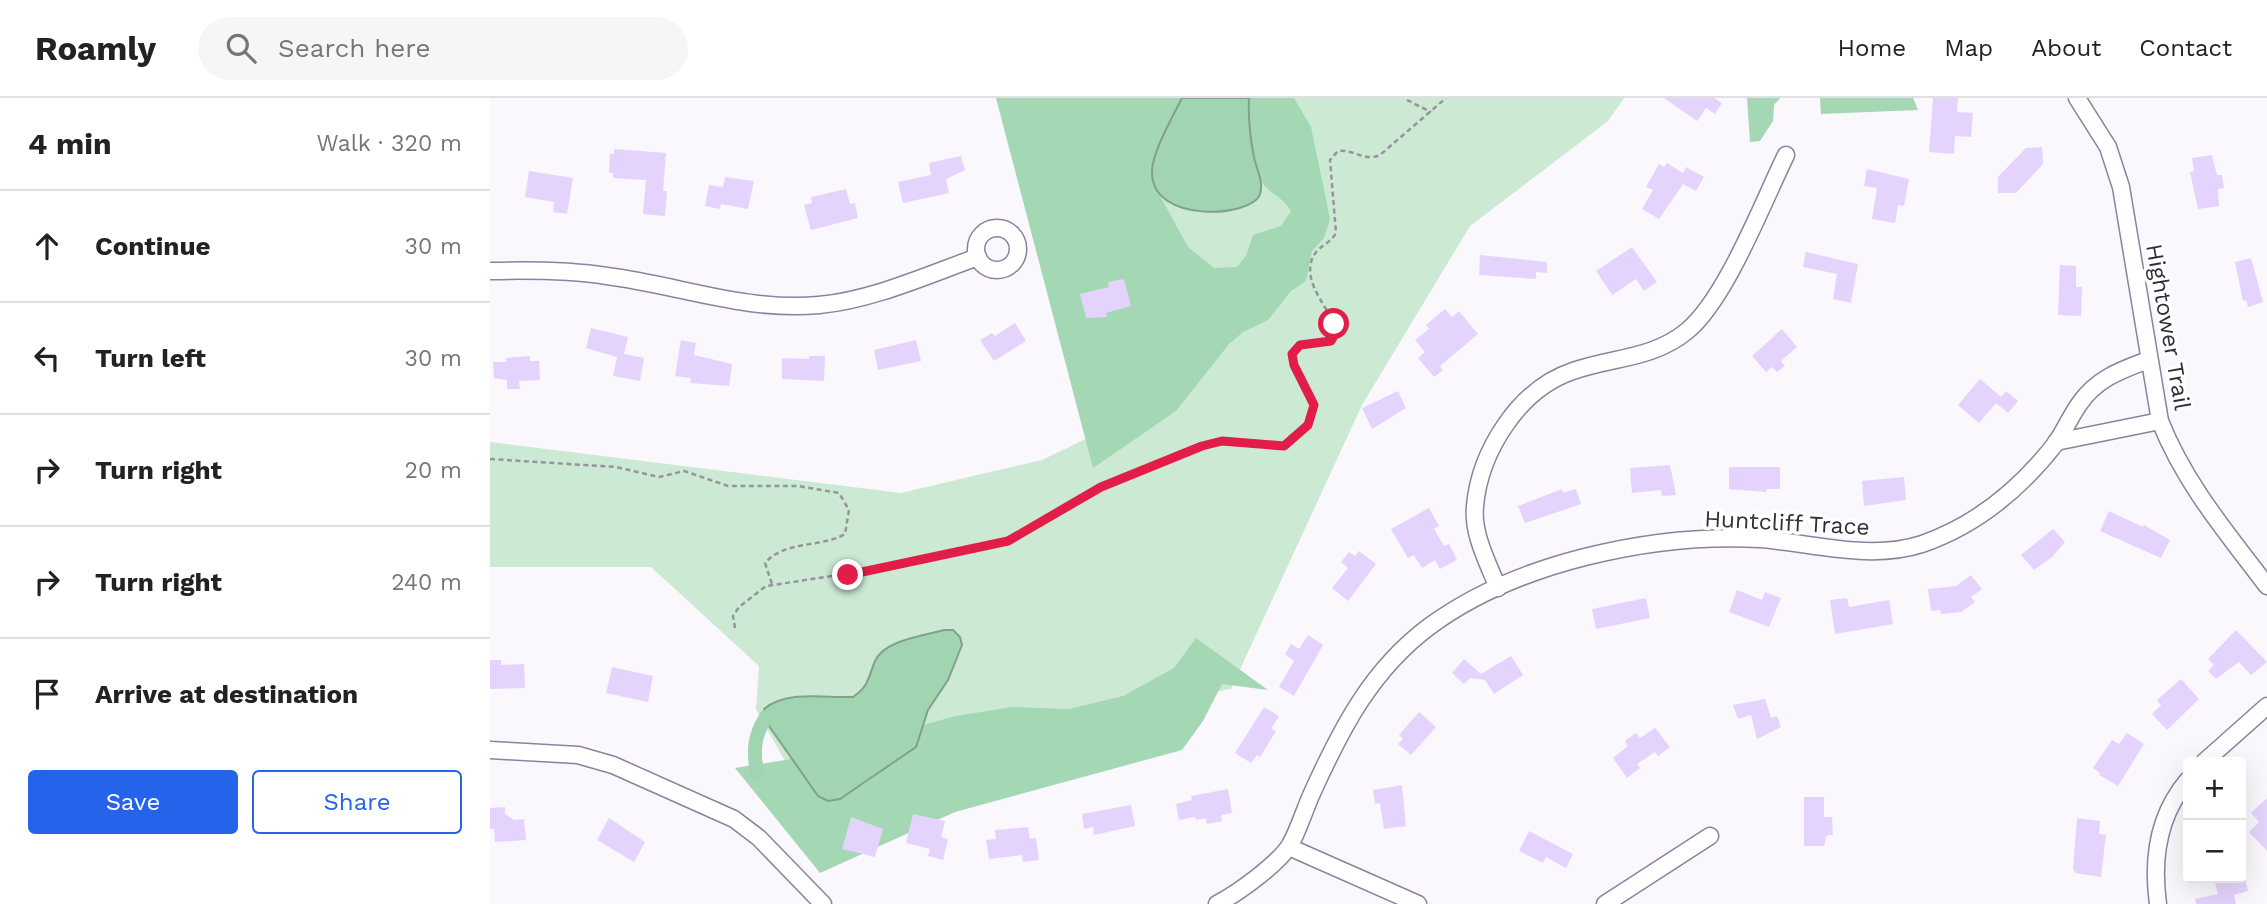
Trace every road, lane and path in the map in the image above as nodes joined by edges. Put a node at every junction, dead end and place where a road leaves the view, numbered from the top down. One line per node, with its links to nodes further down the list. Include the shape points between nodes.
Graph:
1 (1446, 98): 4 (path)
2 (2077, 98): 8 (street, Hightower Trail, via 2094,120 2116,168)
3 (1407, 100): 4 (path)
4 (1431, 112): 12 (path, via 1380,155 1366,159 1345,150 1330,160 1336,233 1313,257 1311,276 1337,331 1331,341 1300,345 1292,354 1314,405 1308,425 1292,442 1272,447 1222,441 1202,446 1101,487 1008,541 899,566)
5 (1786, 155): 14 (street, via 1718,293 1689,330 1647,354 1572,371 1529,396 1503,430 1485,465 1475,507 1478,536)
6 (978, 257): 7 (street, via 878,292 810,306 758,304 609,276)
7 (490, 271)
8 (2148, 360): 9 (street, Hightower Trail); 10 (street, Huntcliff Trace, via 2095,386)
9 (2160, 421): 10 (street); 13 (street, Hightower Trail, via 2192,487)
10 (2056, 442): 14 (street, Huntcliff Trace, via 1988,512 1955,532 1919,545 1869,551 1760,539 1674,542 1587,558)
11 (490, 459): 12 (path, via 615,467 659,477 684,471 729,486 798,486 839,492 849,510 845,534 771,556 765,570)
12 (772, 584): 15 (path, via 739,607 733,616)
13 (2267, 586)
14 (1498, 588): 21 (street, Huntcliff Trace, via 1430,626 1376,677 1340,730)
15 (735, 628)
16 (2267, 706): 18 (street)
17 (490, 750): 22 (street, via 578,755 613,765 734,819 759,838)
18 (2210, 757)
19 (2183, 788): 26 (street, via 2169,809 2158,845)
20 (1710, 836): 25 (street)
21 (1289, 846): 23 (street, Huntcliff Trace, via 1249,883); 24 (street)
22 (822, 904)
23 (1217, 904)
24 (1418, 904)
25 (1605, 904)
26 (2158, 904)

